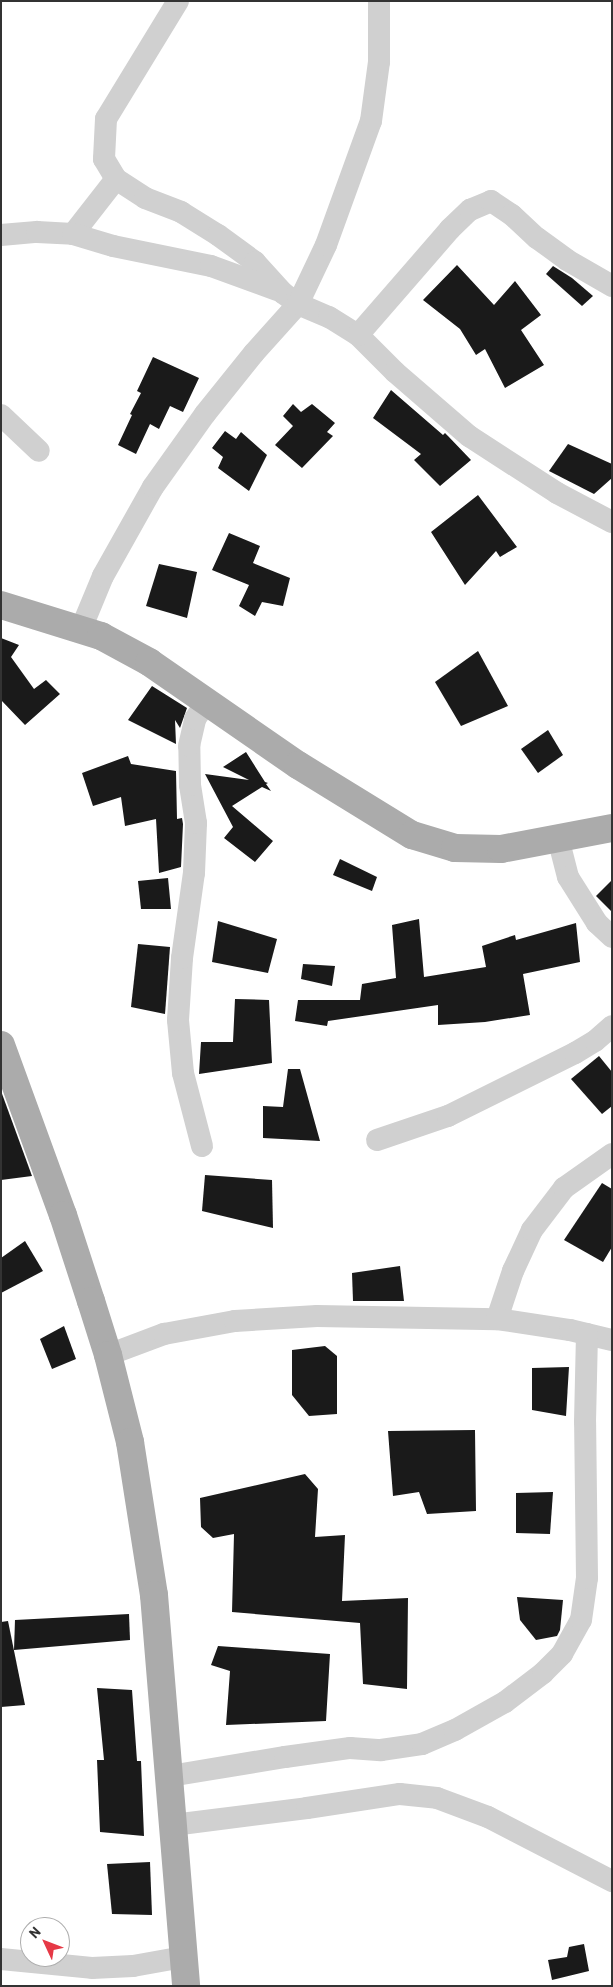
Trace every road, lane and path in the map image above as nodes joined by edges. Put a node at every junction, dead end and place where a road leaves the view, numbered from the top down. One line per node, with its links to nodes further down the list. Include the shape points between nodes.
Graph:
1 (178, 1): 3 (street, via 106,119 104,159)
2 (378, 1): 7 (street, via 379,62 371,120 326,245)
3 (116, 179): 4 (street); 7 (street, via 145,198 180,212 218,235 254,262)
4 (73, 234): 5 (street); 7 (street, via 113,246 211,266)
5 (1, 235)
6 (612, 286): 8 (street, via 537,238 491,201 470,210 450,229)
7 (290, 298): 8 (street); 13 (street, via 153,487 104,576)
8 (358, 335): 11 (street, via 469,436 557,494)
9 (1, 415): 10 (street)
10 (39, 451)
11 (612, 522)
12 (1, 606): 13 (main road)
13 (81, 629): 14 (main road, via 149,662)
14 (207, 702): 16 (main road, via 298,765 412,835 455,848 501,849); 21 (street, via 195,719 189,746 196,824 178,1020 183,1073)
15 (612, 828): 16 (main road)
16 (558, 838): 17 (street, via 568,877 598,923)
17 (612, 937)
18 (612, 1026): 20 (street, via 575,1053 457,1111)
19 (4, 1063): 26 (main road, via 63,1215)
20 (377, 1140)
21 (202, 1146)
22 (612, 1154): 23 (street, via 564,1188 532,1230)
23 (497, 1319): 24 (street); 26 (street, via 317,1316 235,1321 164,1334)
24 (587, 1334): 25 (street); 27 (street, via 587,1578 581,1620 562,1654 505,1702 422,1744 381,1750 331,1750)
25 (612, 1340)
26 (108, 1355): 27 (main road, via 130,1442 154,1595)
27 (170, 1776): 28 (main road)
28 (173, 1825): 29 (street, via 400,1794 438,1798 488,1817); 30 (main road)
29 (612, 1880)
30 (183, 1957): 31 (street, via 133,1966 92,1968); 32 (main road)
31 (1, 1959)
32 (186, 1986)

